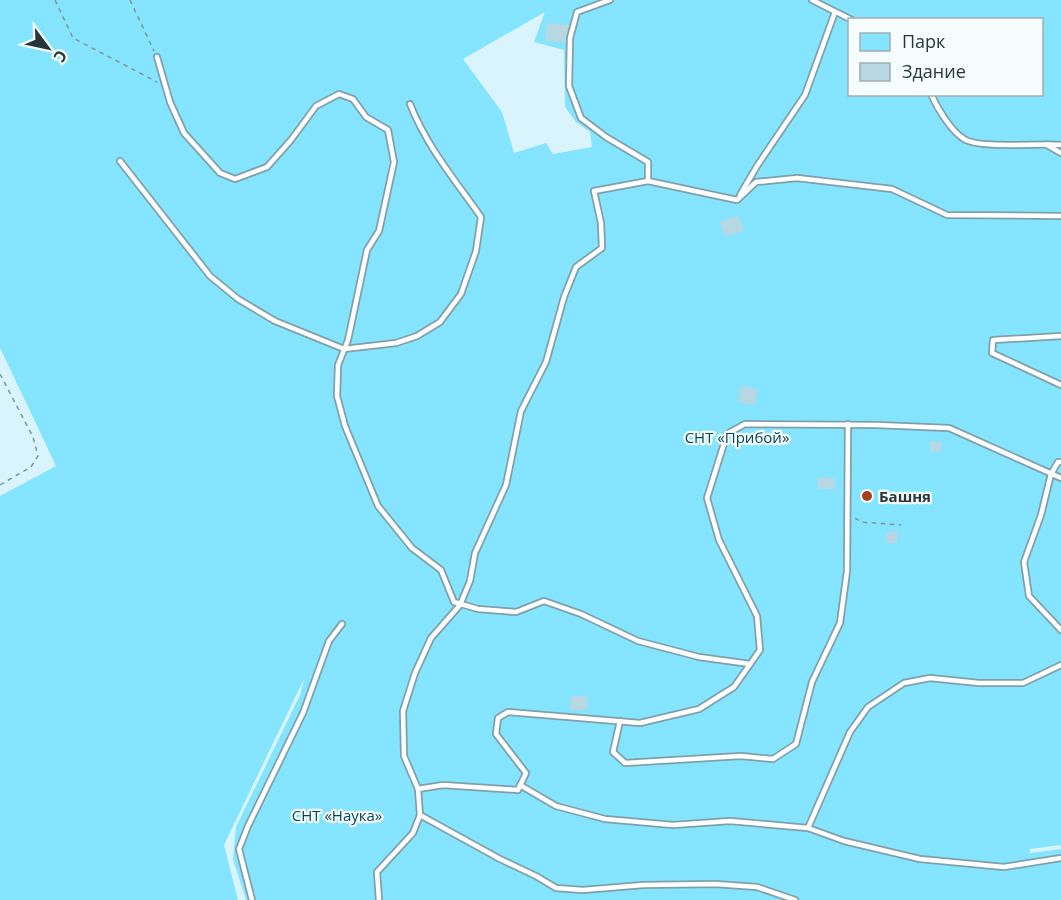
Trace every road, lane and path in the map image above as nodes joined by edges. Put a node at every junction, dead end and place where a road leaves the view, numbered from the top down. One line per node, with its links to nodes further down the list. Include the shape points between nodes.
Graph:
1 (56, 0): 8 (path, via 73,38)
2 (130, 0): 7 (path)
3 (610, 0): 15 (lane, via 577,12 570,38 569,86 581,117 648,162)
4 (813, 0): 5 (lane)
5 (835, 12): 6 (lane); 16 (lane, via 805,95)
6 (848, 18)
7 (157, 57): 8 (lane)
8 (165, 87): 19 (lane, via 184,133 220,173 235,178 267,167 316,106 339,94 353,99 366,117 388,130 394,162 379,231 367,250)
9 (933, 96): 11 (lane, via 942,116 965,140 1000,146)
10 (410, 104): 19 (lane, via 436,156 481,217 476,251 461,294 440,322 396,343)
11 (1045, 144): 12 (lane); 13 (lane)
12 (1061, 145)
13 (1061, 153)
14 (120, 161): 19 (lane, via 210,276 275,321)
15 (648, 181): 16 (lane); 29 (lane, via 594,190 602,248 576,267 564,297 546,362 521,411 506,485 475,553)
16 (737, 200): 17 (lane, via 756,182 797,177 892,189 947,215)
17 (1061, 215)
18 (1061, 336): 21 (lane, via 993,340 992,353)
19 (344, 349): 29 (lane, via 338,365 337,396 378,506 411,548 441,570 453,602)
20 (0, 374): 26 (path, via 33,437 38,456 31,467)
21 (1061, 385)
22 (848, 424): 24 (lane, via 950,428); 27 (lane); 32 (lane, via 745,424 727,434 707,498 719,540 757,616 760,650)
23 (1061, 462): 24 (lane)
24 (1051, 474): 25 (lane); 31 (lane, via 1024,562 1029,597)
25 (1061, 478)
26 (0, 485)
27 (847, 511): 28 (path, via 861,522); 34 (lane, via 847,571 840,623 812,682 796,744 774,759 741,756 625,763 613,752)
28 (901, 525)
29 (460, 605): 32 (lane, via 516,612 544,601 638,641 699,657); 36 (lane, via 431,638 403,711 404,756)
30 (342, 624): 40 (lane, via 329,641 303,713 239,849)
31 (1061, 630)
32 (750, 664): 34 (lane, via 734,687 699,709 640,723)
33 (1061, 665): 38 (lane, via 1023,683 930,678 904,683 868,707 849,732)
34 (620, 721): 35 (lane, via 508,712 498,717 496,734 526,773)
35 (520, 785): 36 (lane, via 518,790 443,785); 38 (lane, via 556,806 605,819 672,825 730,821)
36 (418, 789): 37 (lane)
37 (420, 815): 41 (lane, via 412,833 377,872); 42 (lane, via 556,888 715,884 757,887)
38 (808, 828): 39 (lane, via 844,841 921,859 1004,867)
39 (1061, 858)
40 (252, 900)
41 (379, 900)
42 (795, 900)

